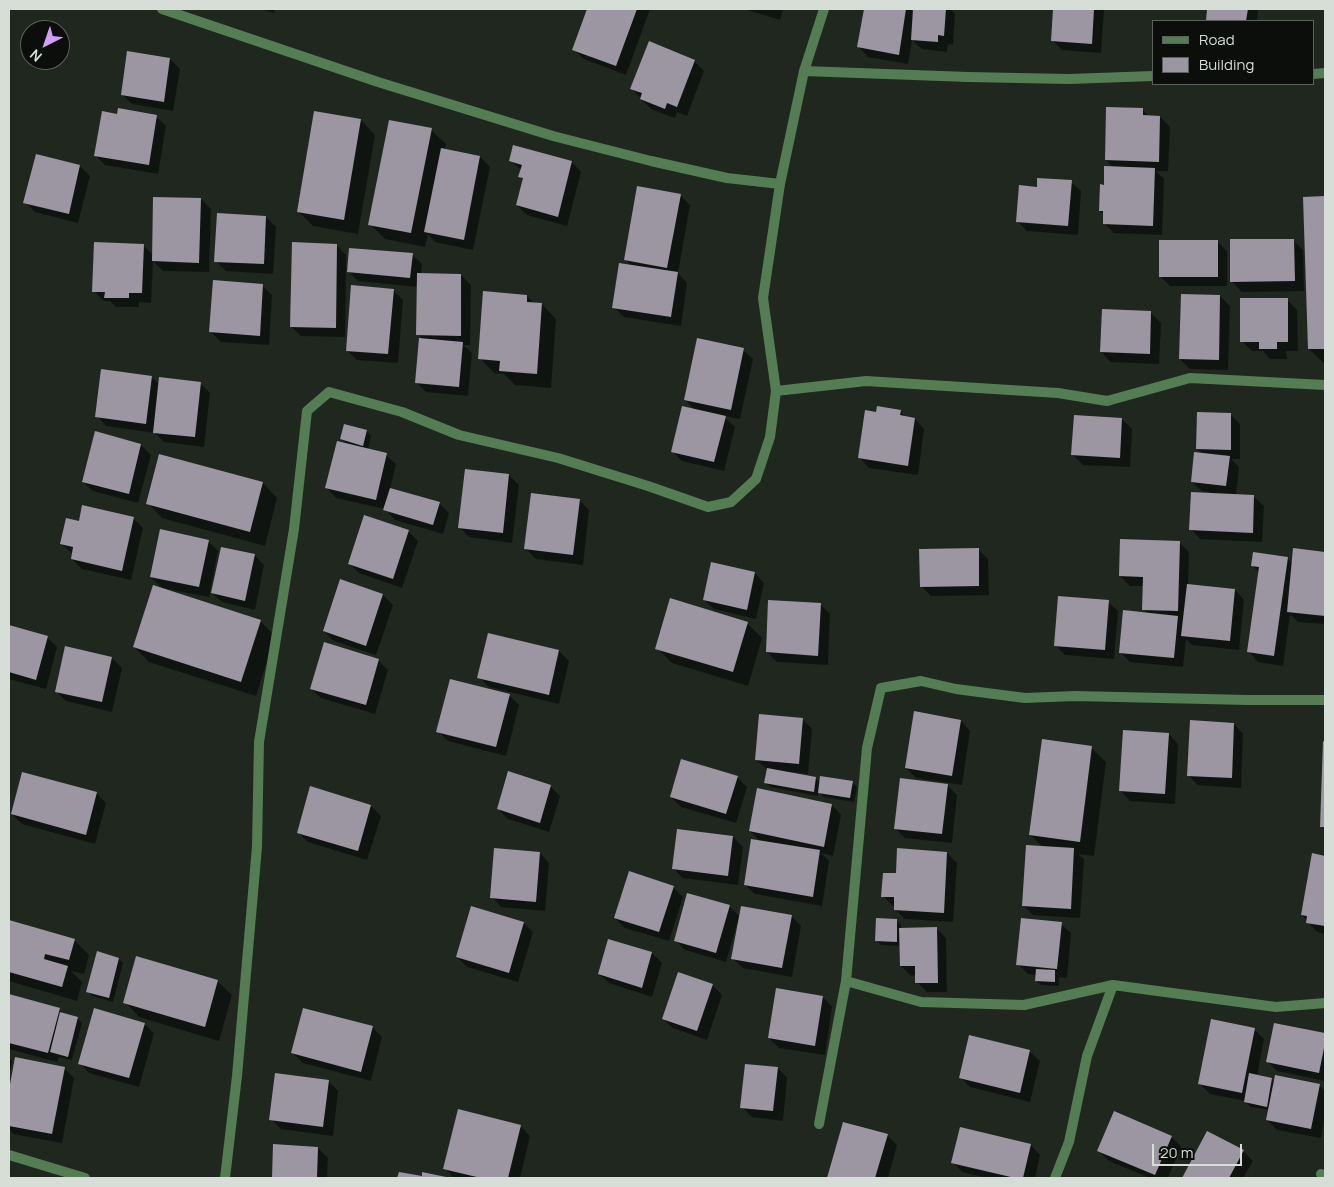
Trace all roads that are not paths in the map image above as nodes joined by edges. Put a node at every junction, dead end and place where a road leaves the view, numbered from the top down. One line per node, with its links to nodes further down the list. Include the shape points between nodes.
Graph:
1 (162, 9): 5 (street, via 378,82 553,136 727,178)
2 (824, 9): 3 (street)
3 (804, 71): 4 (street, via 987,78); 5 (street)
4 (1152, 76)
5 (780, 184): 7 (street, via 763,298)
6 (1325, 385): 7 (street, via 1190,378 1108,401 1058,393 866,382)
7 (776, 392): 15 (street, via 770,437 756,479 731,502 708,507 558,458 459,435 402,412 329,392 307,411 294,529 259,742 257,847)
8 (1325, 700): 9 (street, via 1025,698 921,681 881,688 867,748)
9 (846, 981): 10 (street, via 921,1002 1024,1005); 12 (street)
10 (1114, 985): 11 (street, via 1276,1007); 16 (street, via 1087,1056 1069,1142)
11 (1325, 1003)
12 (818, 1124)
13 (9, 1155): 14 (street)
14 (85, 1178)
15 (225, 1178)
16 (1055, 1178)

